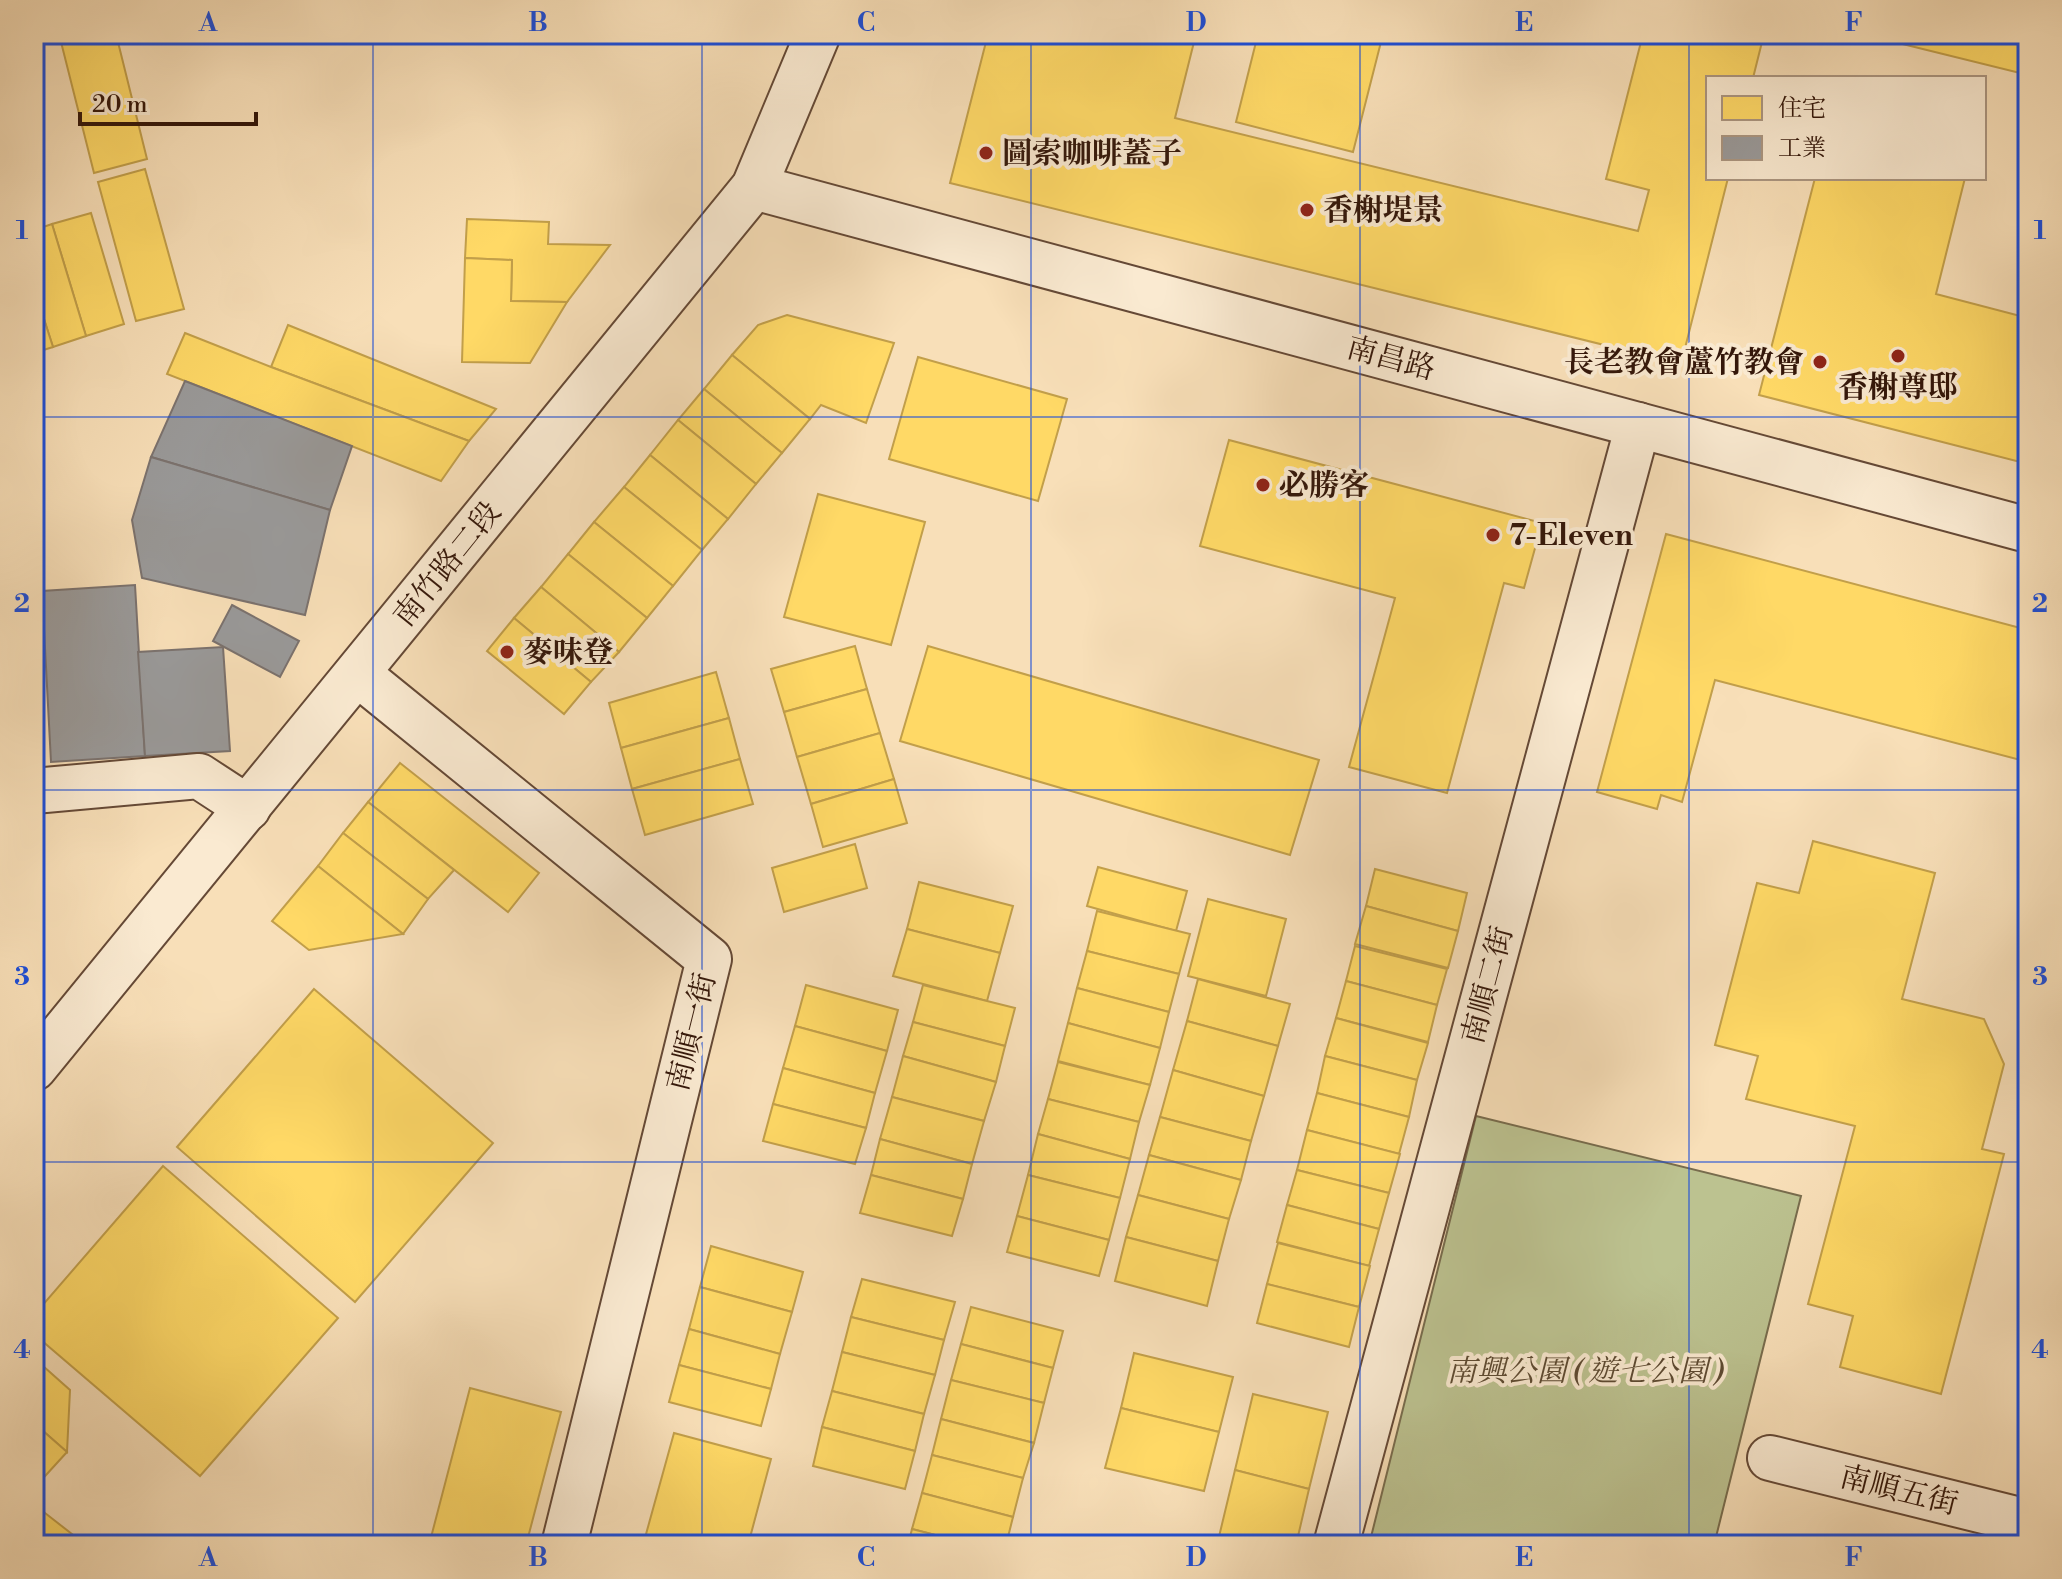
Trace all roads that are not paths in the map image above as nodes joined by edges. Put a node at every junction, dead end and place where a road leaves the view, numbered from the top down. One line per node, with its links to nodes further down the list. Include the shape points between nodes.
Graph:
1 (818, 34): 2 (street, 南竹路二段)
2 (754, 187): 3 (street, 南昌路); 5 (street, 南竹路二段)
3 (1638, 425): 4 (street, 南昌路); 12 (street, 南順二街)
4 (2028, 530)
5 (358, 674): 7 (street, 南竹路二段); 11 (street, 南順一街, via 709,959)
6 (34, 791): 7 (street, via 199,776)
7 (248, 808): 8 (street, 南竹路二段)
8 (34, 1068)
9 (1770, 1458): 10 (street, 南順五街)
10 (2028, 1522)
11 (564, 1545)
12 (1336, 1545)

